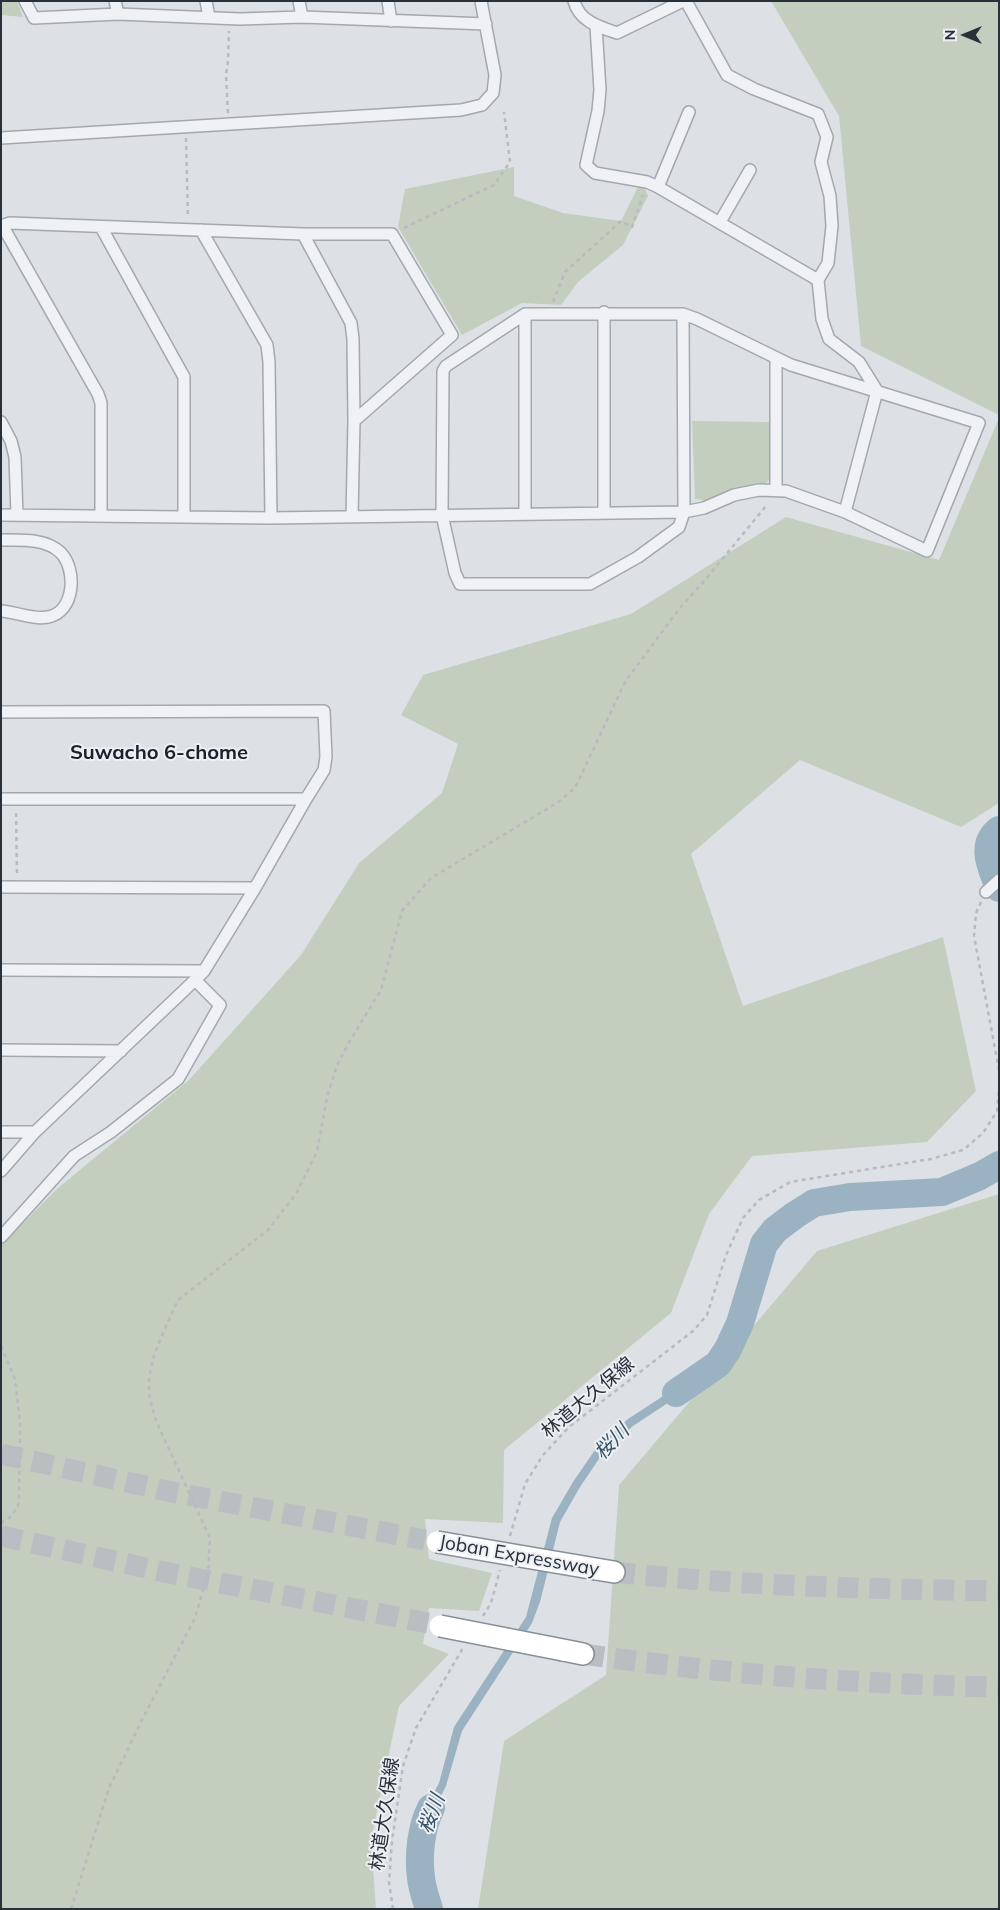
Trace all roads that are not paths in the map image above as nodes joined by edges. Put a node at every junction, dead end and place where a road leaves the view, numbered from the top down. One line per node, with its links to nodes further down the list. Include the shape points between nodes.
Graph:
1 (25, 1): 9 (street, via 34,18)
2 (115, 1): 9 (street)
3 (206, 1): 10 (street)
4 (299, 1): 11 (street)
5 (388, 1): 12 (street)
6 (482, 1): 13 (street)
7 (574, 1): 14 (street, via 576,12)
8 (685, 1): 14 (street, via 617,33); 24 (street, via 727,75 818,114 827,137 821,162 830,196 832,226 828,263)
9 (118, 14): 10 (street)
10 (209, 17): 11 (street)
11 (302, 17): 12 (street)
12 (391, 21): 13 (street)
13 (486, 24): 16 (street, via 495,75 493,93 482,105 460,110)
14 (596, 26): 18 (street, via 600,97 586,165 595,174 647,182)
15 (689, 112): 18 (street)
16 (1, 138)
17 (750, 170): 19 (street)
18 (658, 187): 19 (street)
19 (720, 222): 24 (street)
20 (2, 226): 21 (street, via 10,223); 40 (street, via 98,394 101,403)
21 (101, 227): 22 (street); 42 (street, via 184,377)
22 (201, 230): 23 (street); 43 (street, via 266,345)
23 (303, 234): 30 (street, via 351,323); 30 (street, via 392,234 452,335)
24 (818, 280): 29 (street, via 822,319 828,339 859,362)
25 (604, 312): 26 (street); 27 (street); 33 (street)
26 (525, 314): 36 (street); 39 (street, via 443,371)
27 (682, 314): 28 (street); 34 (street)
28 (776, 359): 29 (street); 32 (street)
29 (877, 392): 35 (street); 35 (street, via 978,423 926,551)
30 (354, 421): 41 (street)
31 (1, 422): 38 (street, via 11,440 15,457)
32 (776, 490): 34 (street, via 734,495 704,508); 35 (street)
33 (604, 512): 34 (street); 36 (street)
34 (684, 512): 39 (street, via 679,527 638,557 590,584 460,584)
35 (845, 512)
36 (525, 513): 39 (street)
37 (1, 515): 38 (street)
38 (18, 515): 40 (street)
39 (442, 515): 41 (street)
40 (101, 516): 42 (street)
41 (352, 516): 43 (street)
42 (184, 517): 43 (street)
43 (271, 518)
44 (1, 540): 45 (street, via 35,541 49,546 60,553 70,566 72,581 70,597 59,612 48,617)
45 (1, 612)
46 (1, 712): 48 (street, via 324,711 324,770)
47 (1, 799): 48 (street)
48 (306, 799): 51 (street)
49 (999, 880): 52 (street)
50 (1, 887): 51 (street)
51 (255, 888): 54 (street)
52 (986, 892)
53 (1, 970): 54 (street)
54 (204, 971): 55 (street)
55 (195, 980): 57 (street); 61 (street, via 220,1005 178,1079 111,1132 74,1156)
56 (1, 1050): 57 (street)
57 (121, 1051): 59 (street)
58 (1, 1132): 59 (street)
59 (35, 1132): 60 (street)
60 (1, 1171)
61 (1, 1237)
62 (431, 1541): 63 (highway, Joban Expressway, bridge)
63 (605, 1570)
64 (434, 1625): 65 (highway, bridge)
65 (573, 1652)

